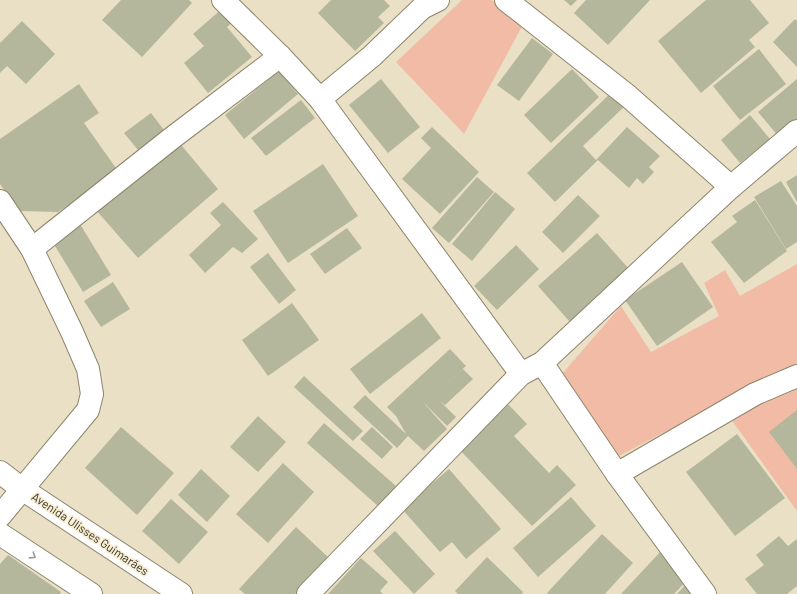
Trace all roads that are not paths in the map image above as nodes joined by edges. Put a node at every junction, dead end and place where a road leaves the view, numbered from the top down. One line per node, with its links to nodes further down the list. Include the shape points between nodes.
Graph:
1 (223, 0): 4 (street)
2 (438, 0): 5 (street, via 422,8 372,56)
3 (506, 0): 7 (street, via 628,96)
4 (280, 56): 5 (street); 9 (street)
5 (320, 99): 11 (street)
6 (797, 131): 7 (street)
7 (731, 187): 10 (street)
8 (0, 202): 9 (street)
9 (32, 249): 15 (street, via 88,369 92,394 88,410)
10 (542, 363): 11 (street); 14 (street)
11 (521, 374): 20 (street)
12 (797, 376): 14 (street, via 755,394)
13 (0, 472): 15 (street, Avenida Ulisses Guimarães)
14 (617, 474): 21 (street)
15 (22, 489): 16 (street); 19 (street, Avenida Ulisses Guimarães)
16 (0, 516)
17 (0, 534): 18 (street, one-way to 18)
18 (91, 594)
19 (181, 594)
20 (308, 594)
21 (705, 594)

